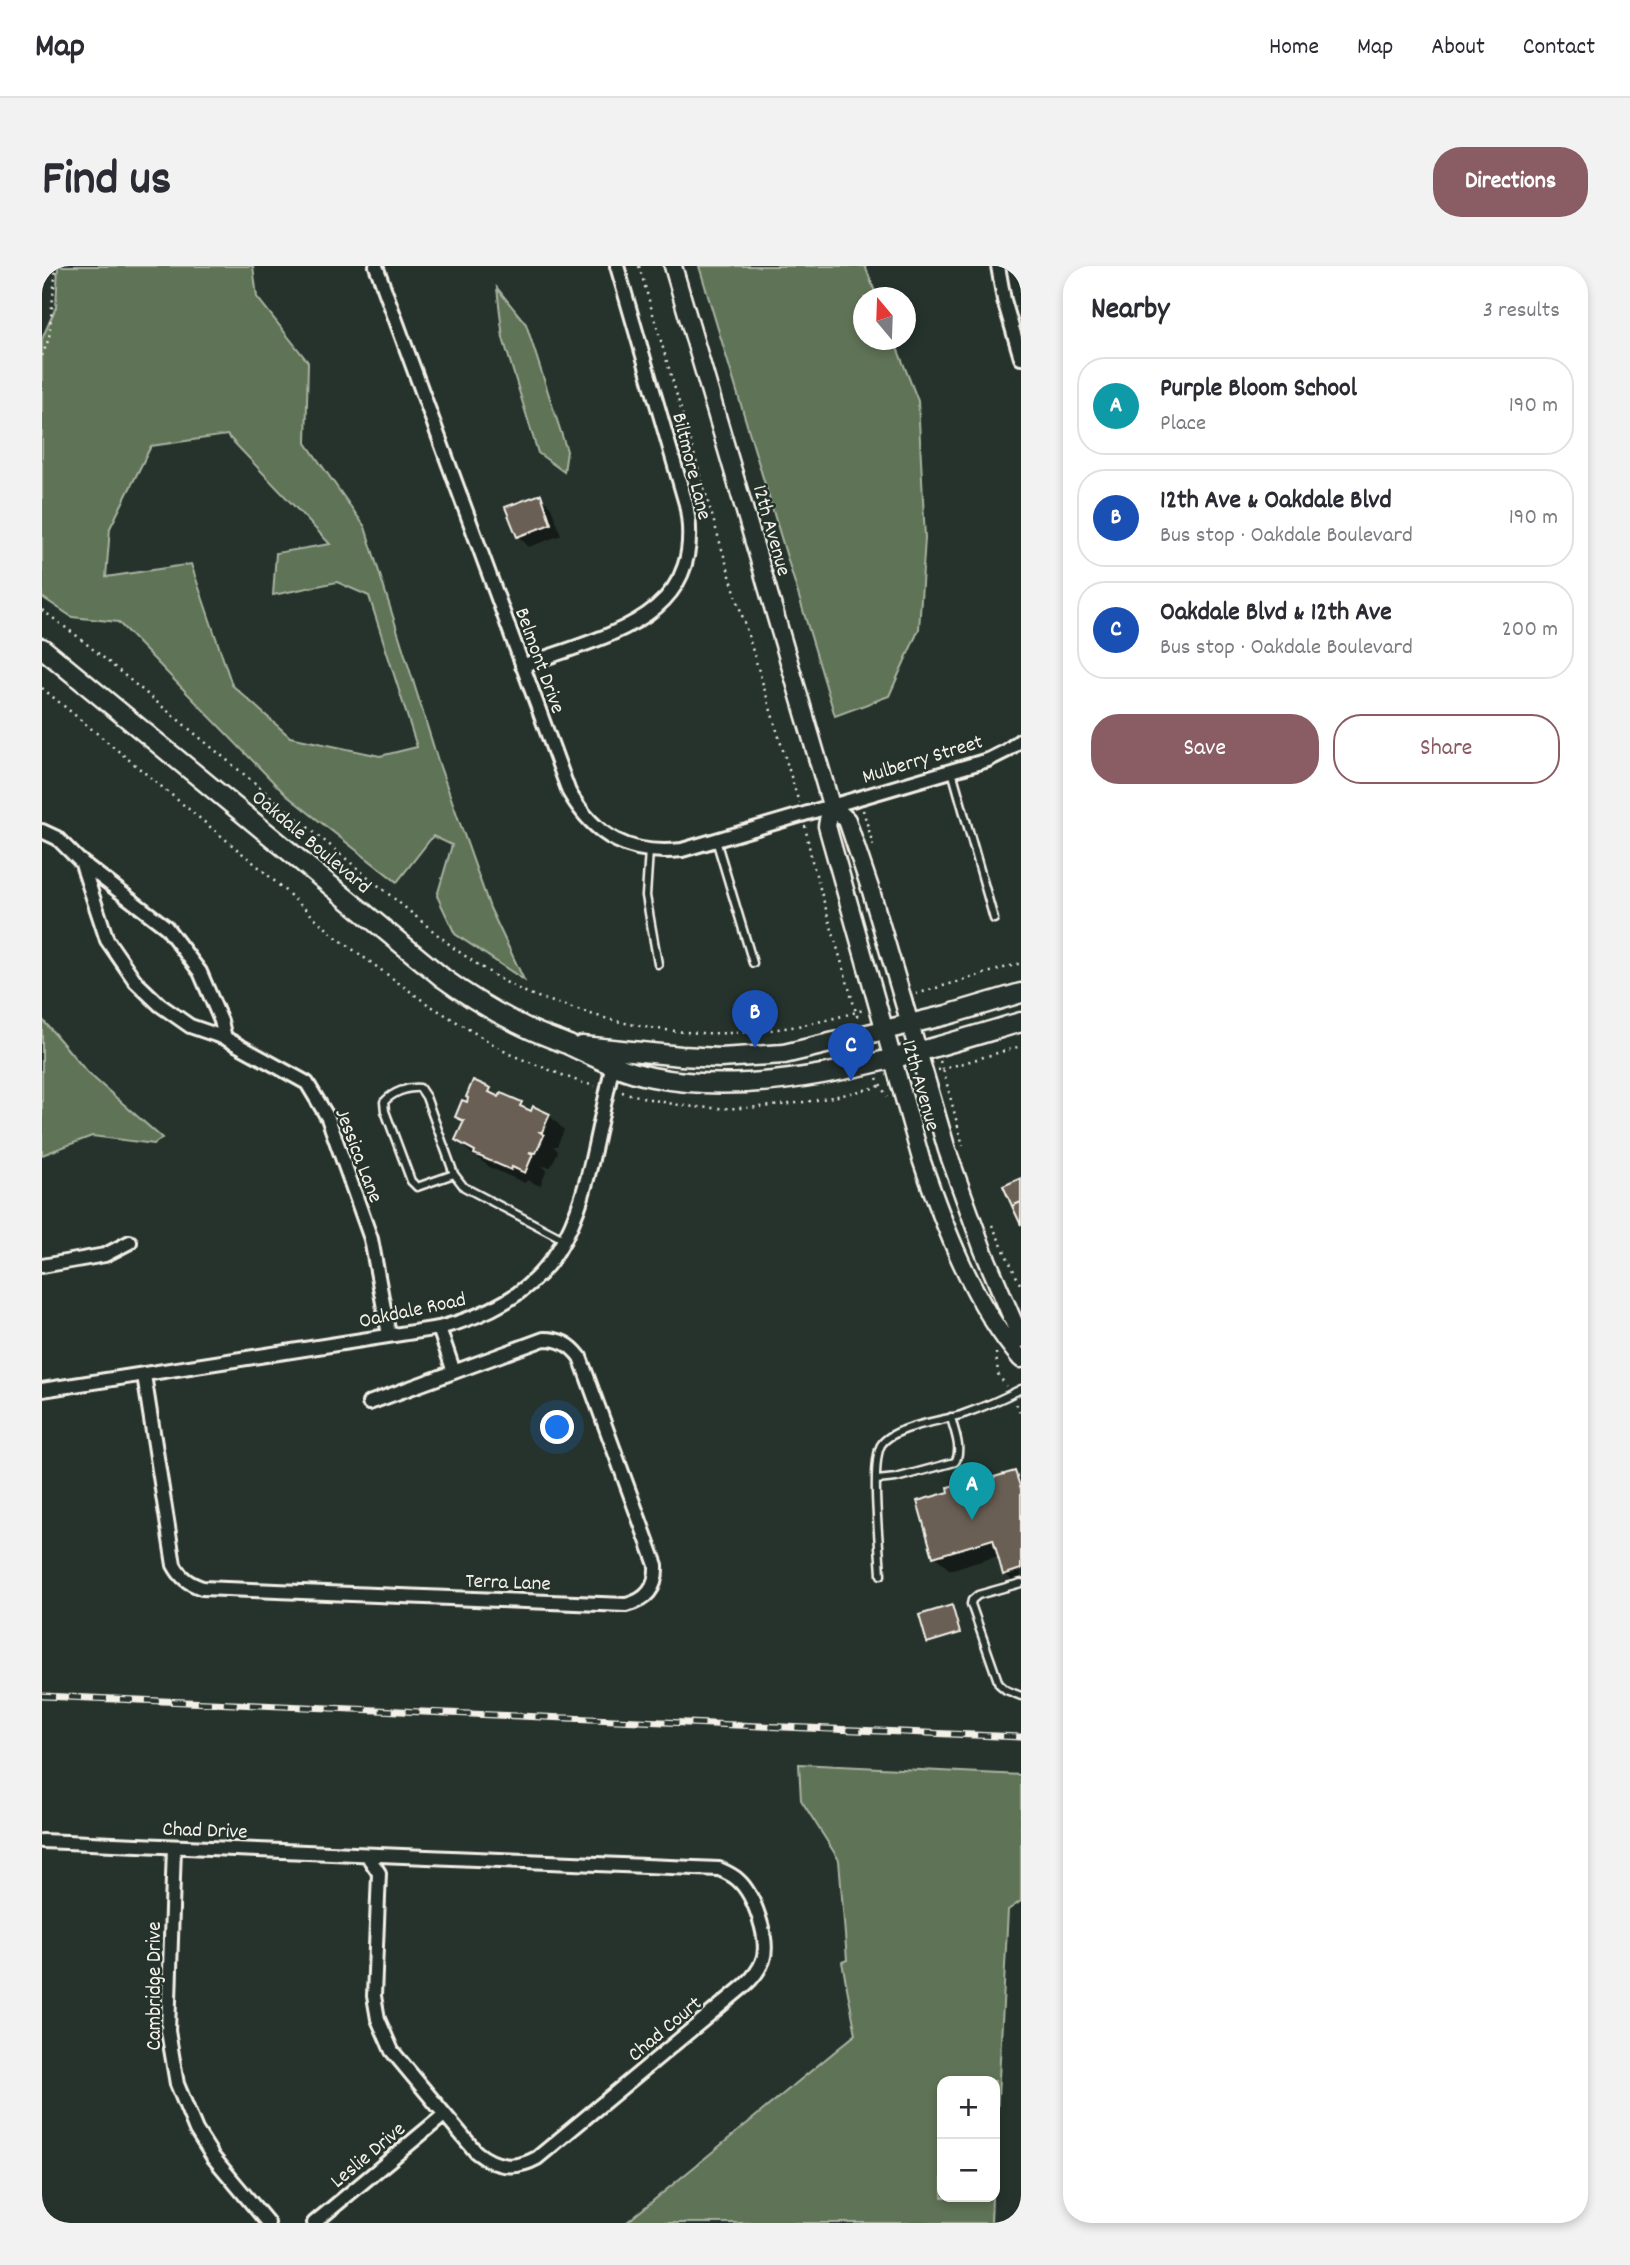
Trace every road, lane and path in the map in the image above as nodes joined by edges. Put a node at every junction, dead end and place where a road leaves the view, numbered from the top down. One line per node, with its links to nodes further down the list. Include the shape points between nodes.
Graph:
1 (56, 266): 7 (path, via 50,338)
2 (376, 266): 11 (street, Belmont Drive)
3 (617, 266): 11 (street, Biltmore Lane, via 686,504 690,521 687,560 672,591 642,619)
4 (639, 266): 16 (path)
5 (673, 266): 15 (street, 12th Avenue)
6 (998, 266): 8 (street)
7 (42, 356)
8 (1021, 358)
9 (42, 610): 28 (path, via 455,949 524,992 639,1027 711,1035 777,1030)
10 (42, 648): 34 (main road, Oakdale Boulevard, via 443,978 502,1016 568,1045)
11 (522, 666): 19 (street, Belmont Drive, via 579,810 606,835 624,845)
12 (42, 688): 38 (path, via 260,868 336,937 426,1003 509,1054)
13 (1021, 740): 14 (street, Mulberry Street, via 988,760)
14 (952, 771): 15 (street, Mulberry Street); 21 (lane)
15 (831, 805): 16 (street, Belmont Drive); 26 (street, 12th Avenue, via 846,820); 27 (street, 12th Avenue, via 827,826)
16 (802, 814): 18 (street, Belmont Drive); 28 (path)
17 (42, 831): 20 (street, Jessica Lane, via 57,838)
18 (716, 840): 19 (street, Belmont Drive, via 682,850); 22 (lane)
19 (649, 850): 24 (lane, via 646,896)
20 (80, 861): 32 (street, Jessica Lane, via 166,927 200,972); 32 (street, Jessica Lane, via 107,940 136,982 190,1026)
21 (994, 919)
22 (753, 963)
23 (1021, 963): 26 (path)
24 (658, 964)
25 (1021, 993): 30 (main road, Oakdale Boulevard)
26 (903, 998): 30 (street, 12th Avenue)
27 (877, 1006): 28 (path); 31 (street, 12th Avenue)
28 (857, 1012)
29 (1021, 1022): 33 (main road, Oakdale Boulevard)
30 (910, 1024): 31 (main road, Oakdale Boulevard); 33 (street, 12th Avenue)
31 (885, 1031): 34 (main road, Oakdale Boulevard, via 797,1052 753,1057); 35 (street, 12th Avenue)
32 (225, 1038): 47 (street, Jessica Lane, via 307,1083 328,1118 371,1239)
33 (918, 1052): 35 (main road, Oakdale Boulevard); 36 (street, 12th Avenue)
34 (613, 1058): 35 (main road, Oakdale Boulevard, via 652,1077 727,1084 821,1074); 38 (street, Oakdale Road)
35 (892, 1058): 37 (street, 12th Avenue)
36 (925, 1074): 39 (path, via 943,1069); 48 (street, 12th Avenue, via 965,1203)
37 (898, 1081): 38 (path, via 768,1107 696,1107); 49 (street, 12th Avenue, via 949,1232 986,1309)
38 (607, 1089): 42 (street, Oakdale Road, via 589,1176)
39 (965, 1151)
40 (454, 1174): 40 (lane, via 420,1088 390,1096 384,1102 385,1111 411,1181 424,1186); 42 (lane, via 464,1187)
41 (992, 1225): 45 (path)
42 (565, 1240): 46 (street, Oakdale Road, via 548,1266 514,1297 490,1311)
43 (130, 1242): 44 (street, via 105,1255)
44 (42, 1266)
45 (1021, 1286)
46 (439, 1328): 47 (street, Oakdale Road); 50 (street)
47 (389, 1335): 51 (street, Oakdale Road)
48 (1021, 1339)
49 (1021, 1359)
50 (454, 1372): 51 (street, Terra Lane, via 544,1339 564,1341 573,1348 656,1565 657,1576 646,1596 626,1605 190,1584 174,1565); 54 (street, Terra Lane)
51 (144, 1375): 53 (street, Oakdale Road)
52 (1021, 1389): 55 (lane)
53 (42, 1390)
54 (369, 1403)
55 (951, 1417): 56 (lane, via 888,1437 877,1455); 56 (lane, via 959,1449 955,1462)
56 (877, 1480): 57 (lane)
57 (881, 1575)
58 (1021, 1583): 59 (lane, via 978,1595 971,1604 999,1684)
59 (1021, 1696)
60 (42, 1841): 61 (street, Chad Drive)
61 (174, 1847): 62 (street, Chad Drive); 64 (street, Cambridge Drive, via 168,2032 177,2084 213,2157)
62 (367, 1855): 63 (street, Chad Court, via 379,1873 374,1996 379,2019 392,2051); 63 (street, Chad Court, via 719,1869 744,1886 764,1934 764,1959 753,1978 529,2162 509,2166 485,2160)
63 (444, 2115): 65 (street, Leslie Drive)
64 (268, 2223)
65 (314, 2223)

